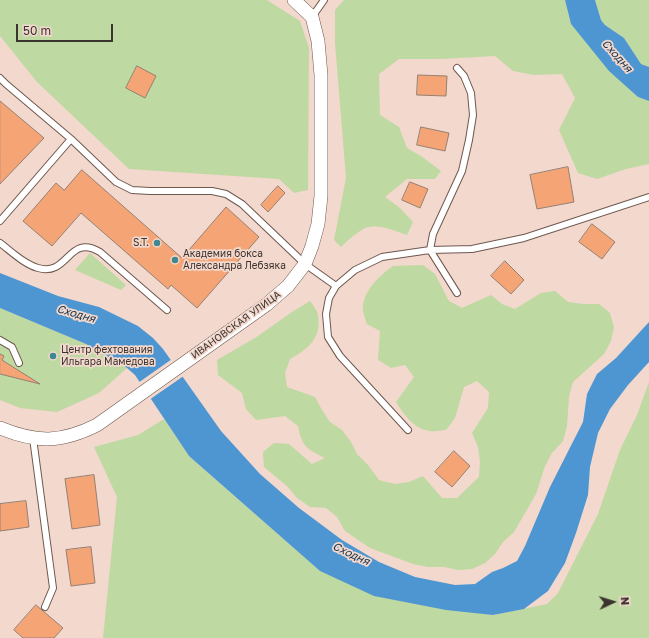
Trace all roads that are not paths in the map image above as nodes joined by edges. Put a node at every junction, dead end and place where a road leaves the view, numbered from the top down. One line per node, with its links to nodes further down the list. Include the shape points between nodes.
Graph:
1 (294, 0): 3 (street)
2 (324, 0): 3 (lane)
3 (312, 17): 11 (street, ИВАНОВСКАЯ УЛИЦА, via 318,41 320,75 321,196 318,224)
4 (456, 68): 10 (lane, via 464,76 471,93 473,115 462,171 432,234)
5 (0, 78): 6 (lane)
6 (71, 139): 8 (lane); 11 (lane, via 116,182 132,190 212,191 226,194 242,204)
7 (649, 197): 10 (lane, via 524,238 472,249)
8 (0, 221)
9 (0, 243): 14 (lane, via 30,265 40,269 51,269 61,264 82,246 92,247)
10 (430, 250): 12 (lane, via 382,257 355,270); 13 (lane)
11 (305, 264): 12 (lane); 19 (street, ИВАНОВСКАЯ УЛИЦА, via 288,286 266,305 96,425 66,438)
12 (336, 286): 18 (lane, via 329,298 326,314 328,336 340,356)
13 (457, 293)
14 (167, 310)
15 (0, 340): 16 (lane, via 12,347)
16 (19, 363)
17 (0, 428): 19 (street, ИВАНОВСКАЯ УЛИЦА)
18 (408, 430)
19 (33, 438): 20 (lane, via 54,588)
20 (45, 607)

